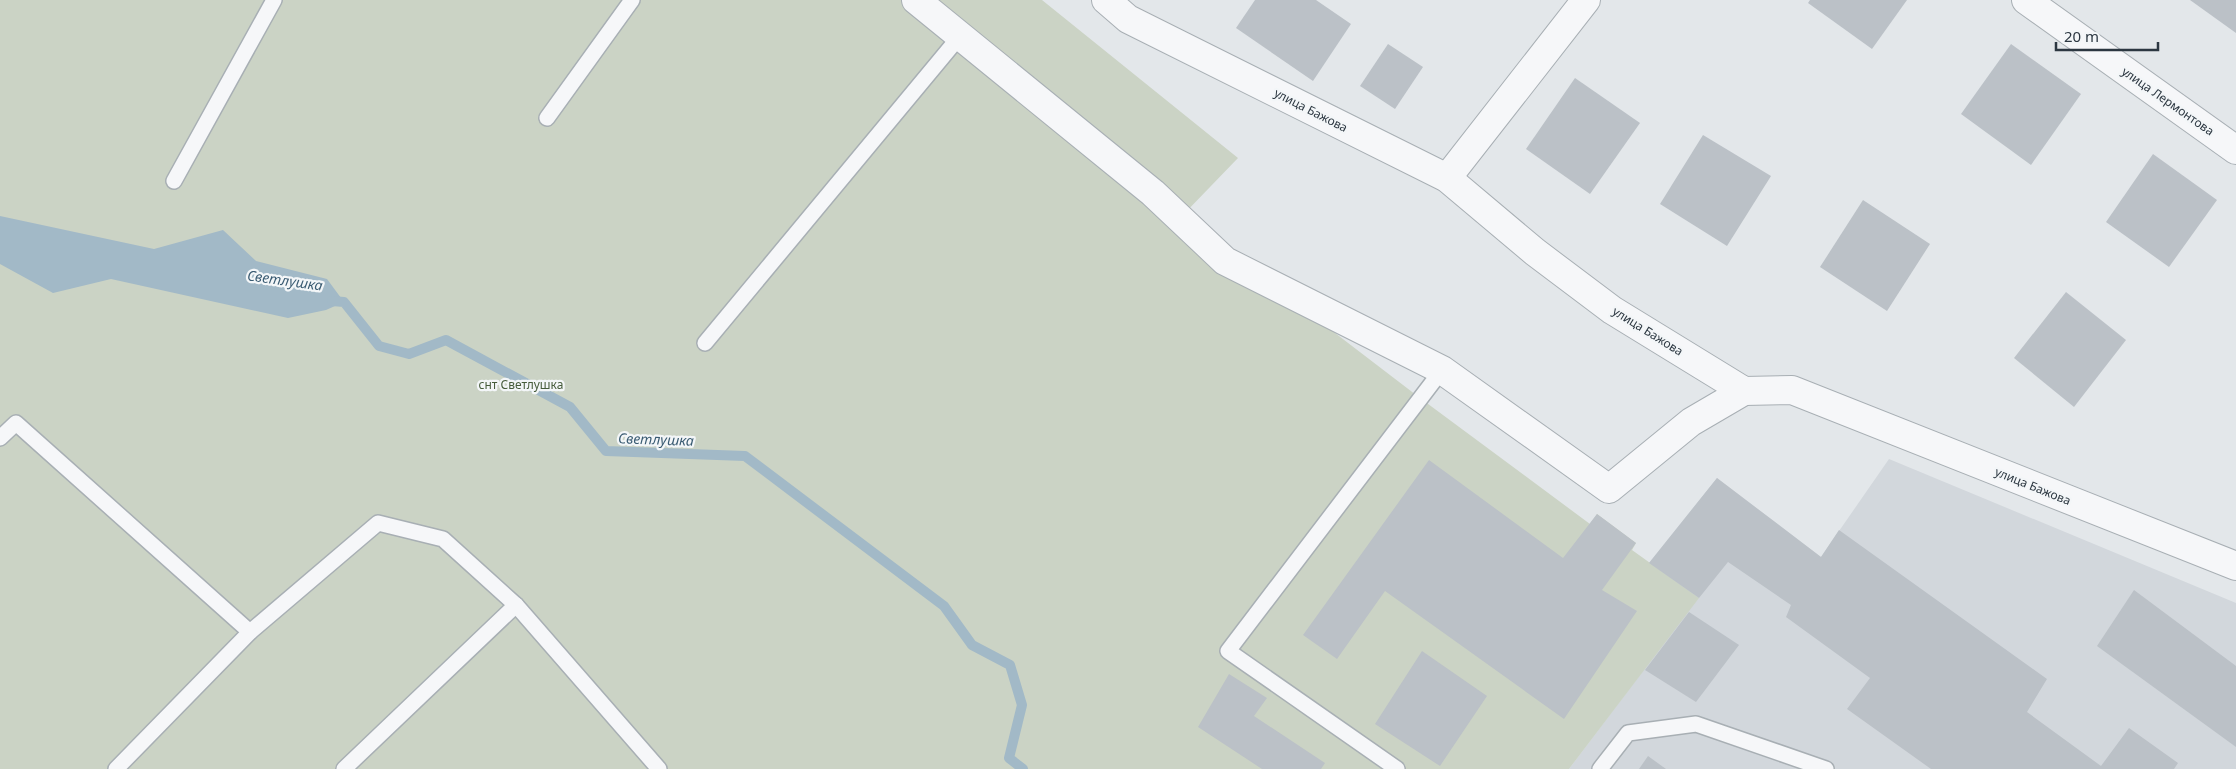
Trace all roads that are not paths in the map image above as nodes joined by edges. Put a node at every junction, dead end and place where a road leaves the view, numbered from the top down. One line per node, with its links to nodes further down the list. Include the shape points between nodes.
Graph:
1 (274, 0): 11 (lane)
2 (632, 0): 8 (lane)
3 (916, 0): 7 (street)
4 (1106, 0): 10 (street, улица Бажова, via 1128,19)
5 (1586, 0): 10 (street)
6 (2026, 0): 9 (street, улица Лермонтова)
7 (960, 36): 12 (lane); 13 (street, via 1153,194 1225,261)
8 (547, 118)
9 (2236, 150)
10 (1447, 178): 14 (street, улица Бажова, via 1535,252 1612,310)
11 (174, 181)
12 (705, 343)
13 (1442, 370): 14 (street, via 1609,489 1691,422); 22 (lane, via 1228,651)
14 (1744, 391): 16 (street, улица Бажова, via 1792,390)
15 (0, 438): 18 (lane, via 16,423)
16 (2236, 566)
17 (516, 605): 18 (lane, via 443,539 378,523); 20 (lane); 21 (lane)
18 (250, 632): 19 (lane)
19 (116, 769)
20 (344, 769)
21 (659, 769)
22 (1397, 769)
23 (1600, 769): 24 (lane, via 1628,733 1696,724)
24 (1826, 769)

